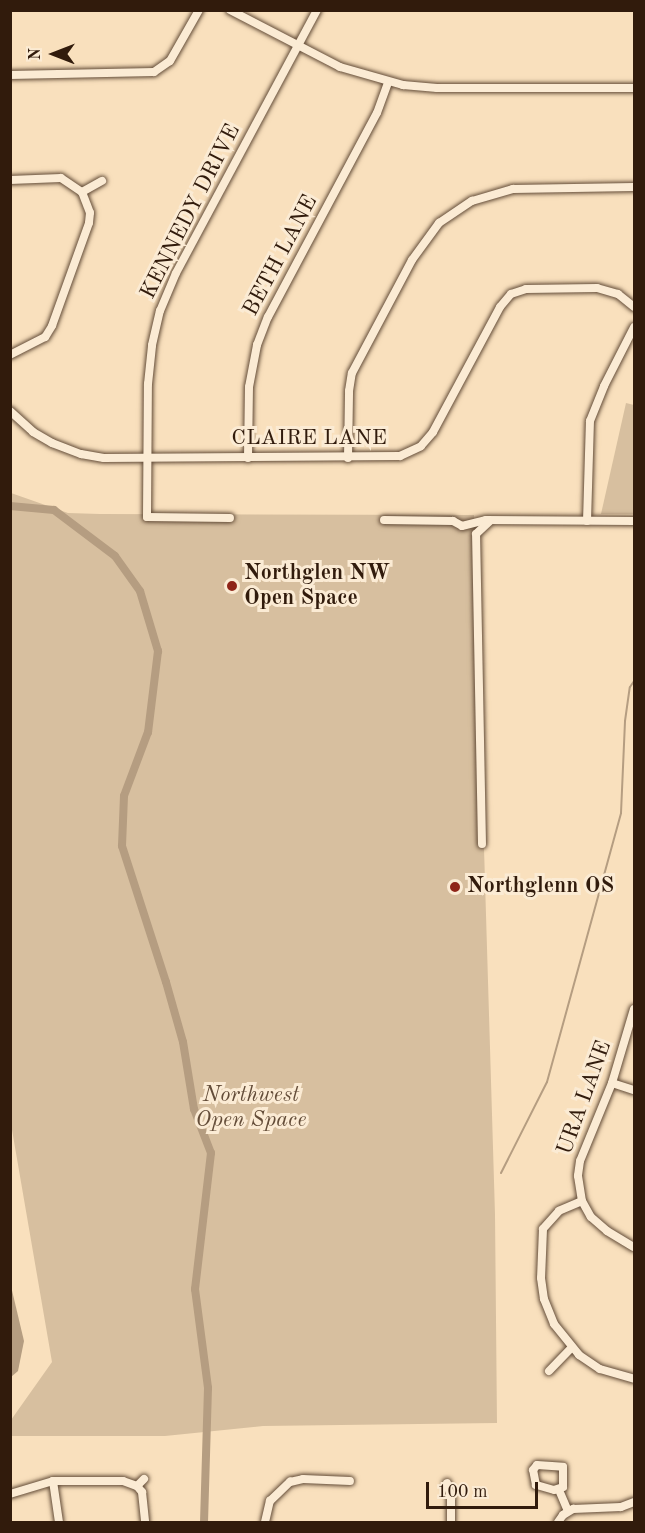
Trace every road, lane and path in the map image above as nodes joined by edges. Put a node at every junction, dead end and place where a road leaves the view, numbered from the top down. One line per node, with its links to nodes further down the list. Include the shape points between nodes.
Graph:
1 (199, 10): 5 (street, via 170,61 154,72)
2 (231, 10): 4 (street)
3 (317, 10): 4 (street, KENNEDY DRIVE)
4 (297, 46): 6 (street, via 347,70); 16 (street, KENNEDY DRIVE, via 176,273 160,311 150,356)
5 (10, 75)
6 (388, 82): 7 (street, via 437,88); 17 (street, BETH LANE, via 377,113 256,345 249,387)
7 (634, 88)
8 (10, 180): 11 (street, via 61,178)
9 (102, 181): 11 (street)
10 (634, 188): 18 (street, via 513,189 472,201 439,223 412,260 352,373)
11 (82, 192): 14 (street, via 90,213 89,223 52,326 45,337)
12 (634, 307): 18 (street, CLAIRE LANE, via 618,294 597,288 526,289 511,294 500,307 425,443 400,456)
13 (634, 327): 22 (street, via 590,421)
14 (10, 354)
15 (10, 411): 16 (street, CLAIRE LANE, via 33,432 69,450 104,458)
16 (148, 458): 17 (street, CLAIRE LANE); 19 (street, KENNEDY DRIVE, via 147,517)
17 (248, 458): 18 (street, CLAIRE LANE)
18 (348, 458)
19 (230, 518)
20 (384, 520): 21 (street, via 453,522 462,526)
21 (490, 521): 22 (street); 24 (street, via 476,534)
22 (587, 521): 23 (street)
23 (634, 521)
24 (482, 844)
25 (634, 1009): 26 (street, URA LANE)
26 (612, 1083): 27 (street); 28 (street, URA LANE, via 580,1161 578,1184)
27 (634, 1090)
28 (582, 1201): 29 (street, via 596,1222); 30 (street, via 551,1217 541,1240 544,1299 554,1324)
29 (634, 1247)
30 (571, 1348): 31 (street); 32 (street, via 600,1369)
31 (549, 1371)
32 (634, 1379)
33 (144, 1479): 37 (street)
34 (53, 1480): 37 (street, via 113,1480); 39 (street); 42 (street)
35 (350, 1481): 44 (street, via 290,1482 270,1500)
36 (447, 1483): 45 (street)
37 (137, 1486): 43 (street, via 145,1499)
38 (560, 1490): 38 (street, via 536,1485 534,1467 563,1467); 41 (street)
39 (10, 1494)
40 (634, 1502): 41 (street, via 621,1507)
41 (568, 1511): 46 (street)
42 (58, 1522)
43 (145, 1522)
44 (265, 1522)
45 (451, 1522)
46 (558, 1522)

